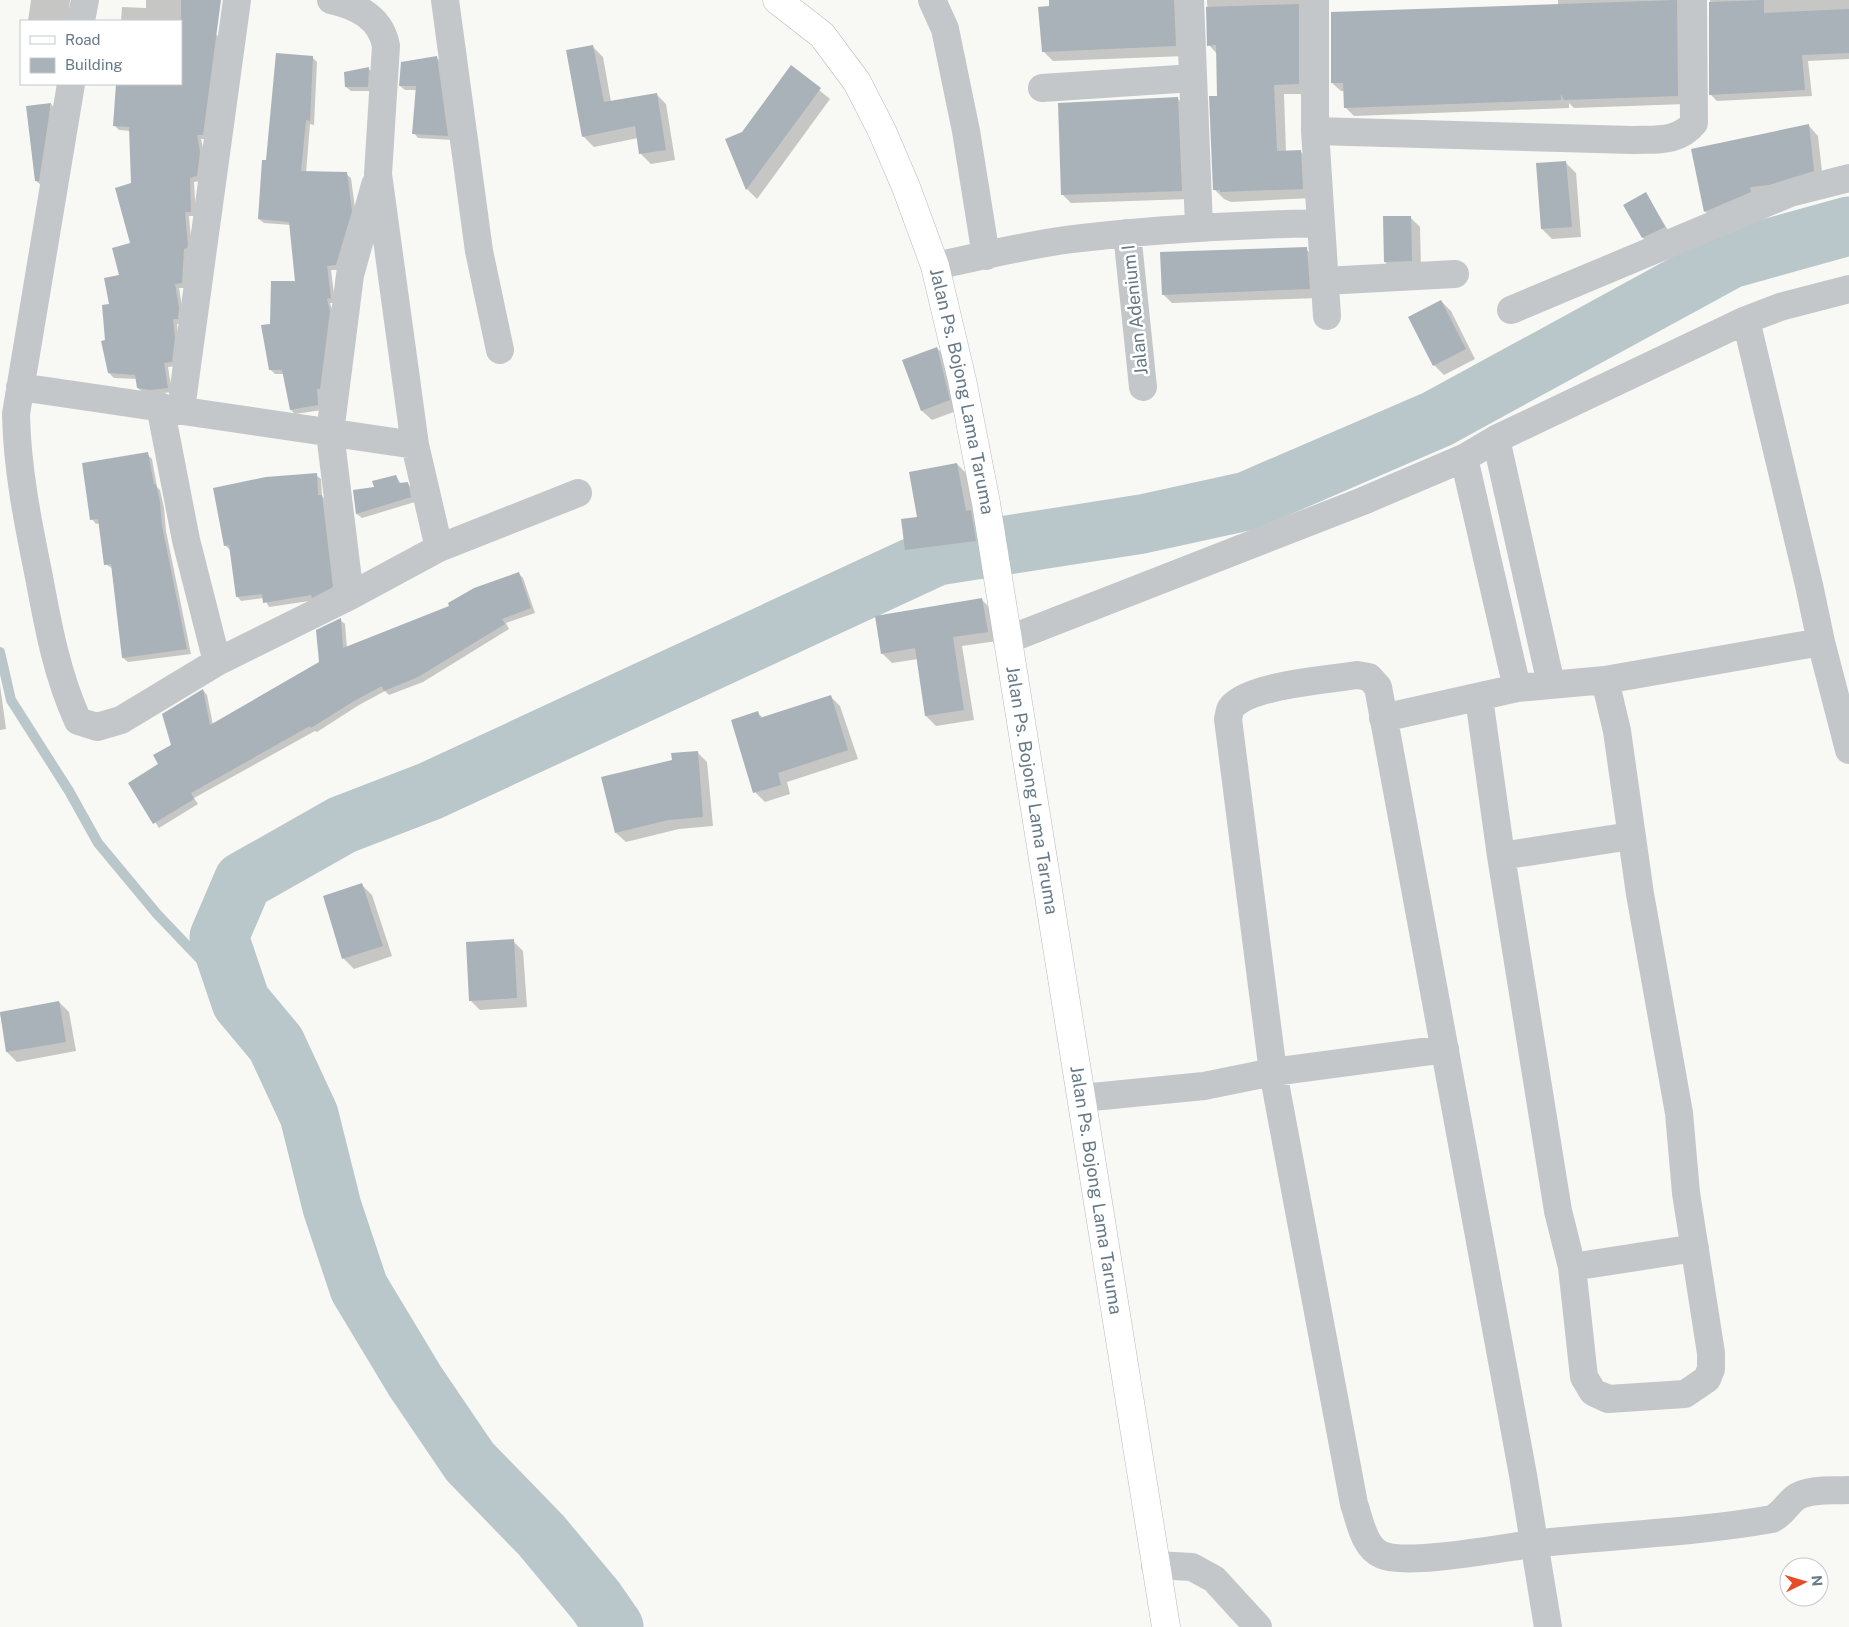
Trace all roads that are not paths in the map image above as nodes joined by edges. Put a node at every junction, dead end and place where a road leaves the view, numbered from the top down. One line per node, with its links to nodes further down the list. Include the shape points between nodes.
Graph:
1 (85, 0): 10 (street)
2 (237, 0): 31 (street)
3 (331, 0): 15 (street, via 370,16 379,24 384,36)
4 (445, 0): 28 (street, via 479,252)
5 (777, 0): 21 (main road, Jalan Ps. Bojong Lama Taruma, via 822,35 857,82 889,147)
6 (932, 0): 20 (street, via 945,29)
7 (1190, 0): 11 (street)
8 (1315, 0): 14 (street)
9 (1693, 0): 14 (street, via 1694,123 1687,132 1671,139)
10 (81, 20)
11 (1193, 78): 13 (street); 18 (street)
12 (71, 85): 29 (street)
13 (1042, 88)
14 (1315, 131): 17 (street)
15 (378, 174): 32 (street, via 350,275); 34 (street)
16 (1849, 178): 25 (street, via 1790,193)
17 (1319, 222): 18 (street); 23 (street)
18 (1199, 226): 19 (street)
19 (1127, 233): 20 (street, via 1063,240); 30 (street, Jalan Adenium I)
20 (986, 256): 21 (street)
21 (935, 266): 39 (main road, Jalan Ps. Bojong Lama Taruma, via 962,380)
22 (1455, 274): 23 (street)
23 (1324, 281): 26 (street)
24 (1849, 289): 27 (street)
25 (1511, 310)
26 (1327, 316)
27 (1746, 320): 33 (street); 40 (street)
28 (500, 350)
29 (20, 387): 31 (street); 41 (street, via 16,414 17,445 31,538 64,688 78,721 97,727 121,720)
30 (1143, 387)
31 (170, 408): 32 (street); 41 (street, via 186,540)
32 (330, 433): 34 (street); 38 (street)
33 (1496, 439): 35 (street); 43 (street)
34 (415, 444): 37 (street)
35 (1464, 458): 39 (street); 44 (street)
36 (578, 493): 37 (street)
37 (439, 548): 38 (street)
38 (350, 596): 41 (street)
39 (1008, 640): 52 (main road, Jalan Ps. Bojong Lama Taruma)
40 (1821, 642): 42 (street); 47 (street)
41 (217, 662)
42 (1604, 680): 43 (street); 48 (street, via 1617,731)
43 (1551, 684): 44 (street)
44 (1517, 688): 45 (street)
45 (1479, 698): 46 (street); 49 (street)
46 (1383, 718): 50 (street); 51 (street, via 1374,680 1356,675 1261,690 1230,709 1228,719)
47 (1848, 742)
48 (1631, 836): 49 (street); 53 (street, via 1679,1113)
49 (1501, 856): 54 (street, via 1558,1211)
50 (1445, 1049): 51 (street); 56 (street)
51 (1273, 1072): 52 (street, via 1204,1086); 56 (street, via 1354,1504 1366,1538 1373,1550 1382,1556 1405,1560)
52 (1082, 1098): 57 (main road, Jalan Ps. Bojong Lama Taruma)
53 (1695, 1248): 54 (street); 54 (street, via 1712,1369 1707,1379 1684,1394 1608,1399 1593,1392 1584,1377)
54 (1572, 1267)
55 (1849, 1490): 56 (street, via 1796,1496 1780,1516 1772,1520)
56 (1534, 1544): 60 (street)
57 (1155, 1565): 58 (main road, Jalan Ps. Bojong Lama Taruma); 59 (street, via 1192,1568 1214,1579)
58 (1166, 1627)
59 (1258, 1627)
60 (1548, 1627)

